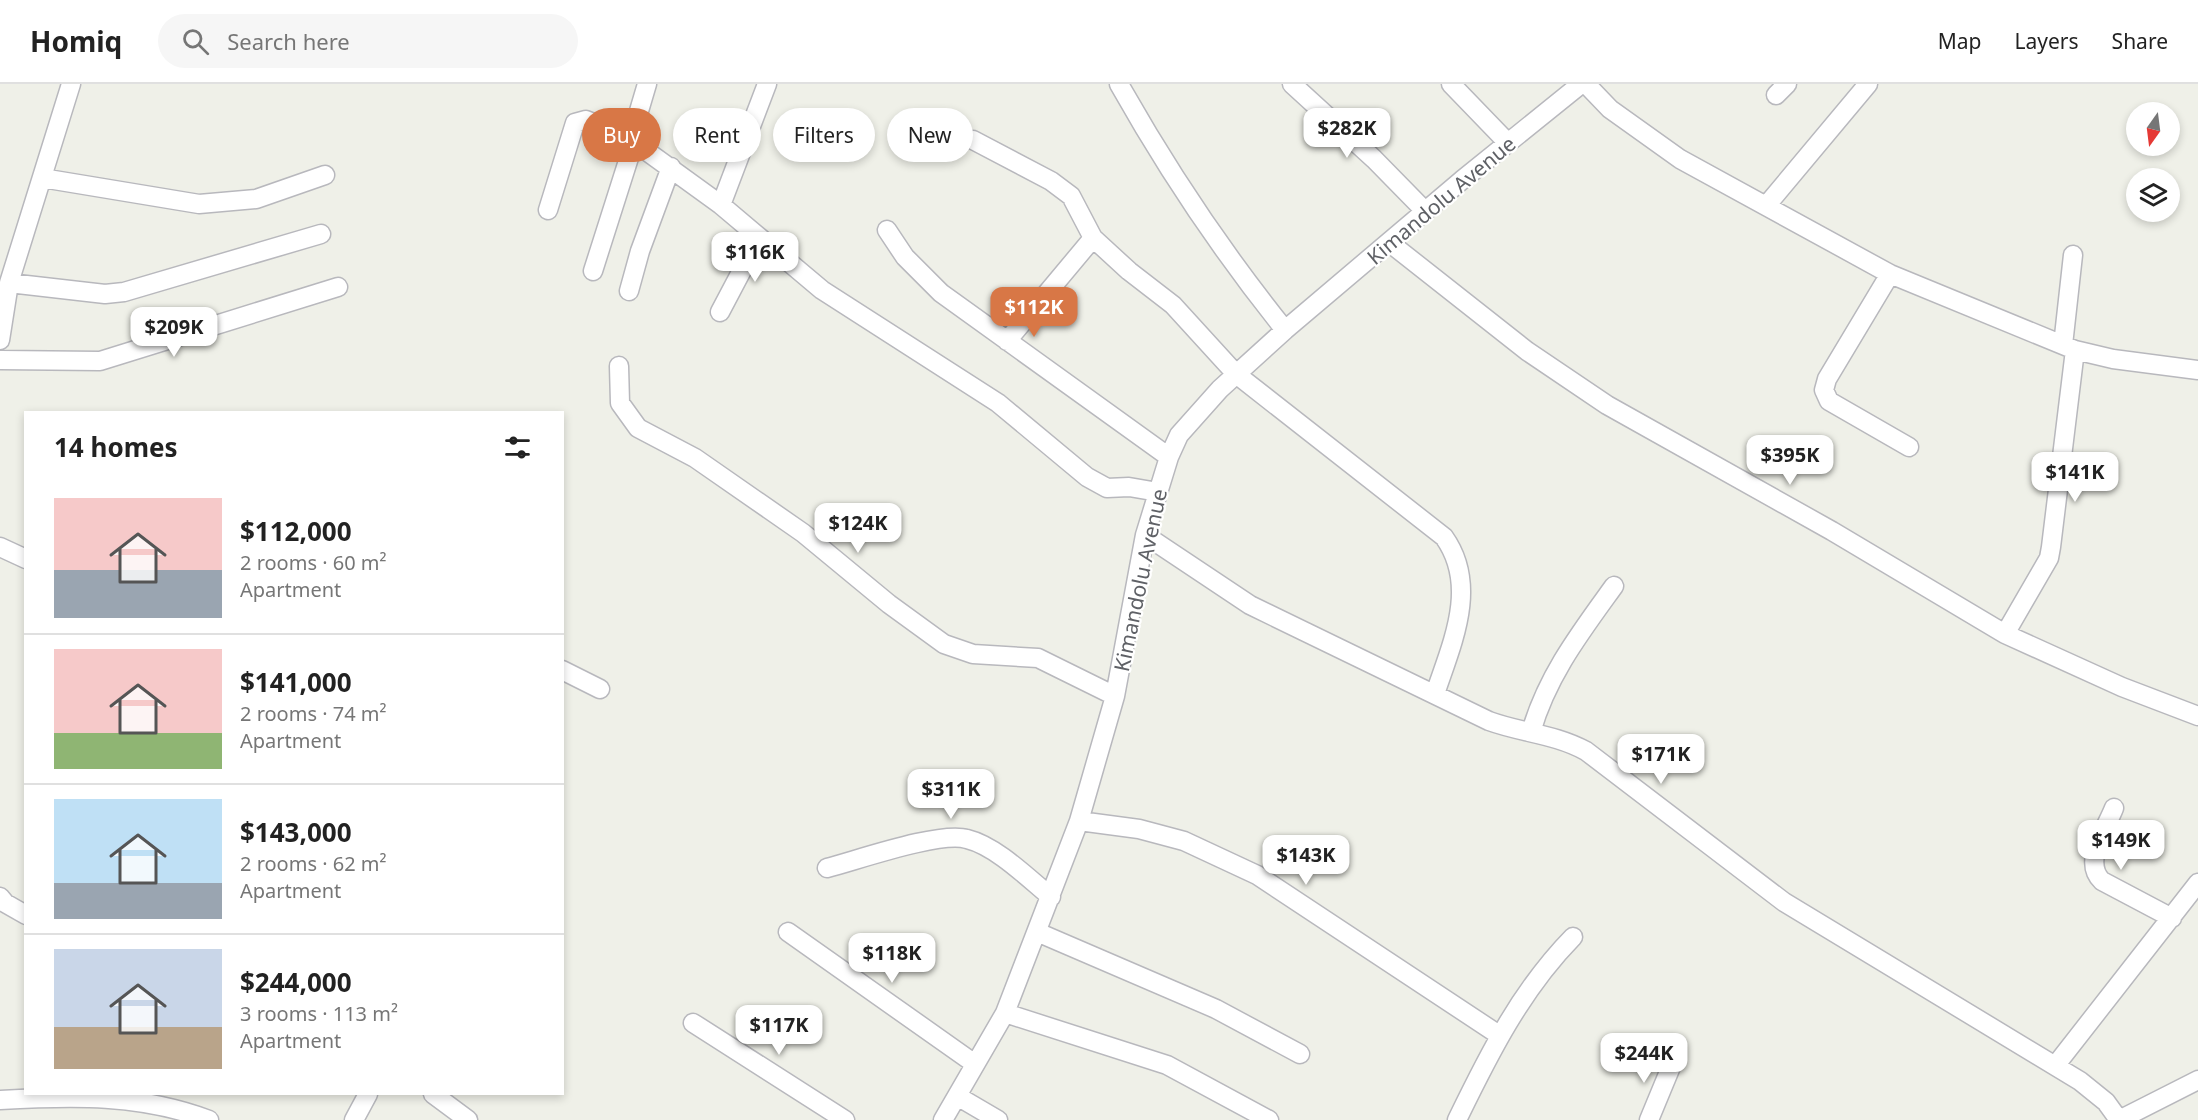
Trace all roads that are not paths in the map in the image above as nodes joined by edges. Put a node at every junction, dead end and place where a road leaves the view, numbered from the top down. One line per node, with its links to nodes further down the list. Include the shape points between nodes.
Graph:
1 (71, 84): 18 (street)
2 (647, 84): 10 (street)
3 (767, 84): 19 (street)
4 (1119, 84): 35 (street, via 1233,265)
5 (1292, 84): 22 (street)
6 (1451, 84): 13 (street)
7 (1581, 84): 13 (street, Kimandolu Avenue)
8 (1586, 84): 20 (street, via 1610,109 1680,159)
9 (1868, 84): 20 (street)
10 (641, 108)
11 (582, 121): 21 (street, via 575,123)
12 (973, 140): 26 (street, via 1063,189 1071,196)
13 (1508, 143): 22 (street, Kimandolu Avenue)
14 (661, 160): 16 (street)
15 (625, 162): 29 (street)
16 (671, 167): 19 (street); 33 (street)
17 (325, 175): 18 (street, via 256,199 199,204)
18 (42, 178): 31 (street)
19 (721, 205): 25 (street)
20 (1766, 206): 30 (street)
21 (548, 210)
22 (1425, 211): 27 (street, Kimandolu Avenue)
23 (887, 230): 37 (street, via 906,257 941,293)
24 (321, 234): 31 (street, via 124,292 105,294)
25 (759, 238): 34 (street); 45 (street, via 822,290 998,403 1098,484)
26 (1093, 238): 37 (street); 42 (street, via 1173,305)
27 (1390, 243): 35 (street, Kimandolu Avenue); 50 (street, via 1527,351 1607,405 1841,536)
28 (2073, 255): 38 (street)
29 (593, 271)
30 (1890, 274): 38 (street); 43 (street, via 1824,390 1829,401)
31 (9, 283): 36 (street)
32 (338, 287): 39 (street, via 100,361)
33 (629, 291)
34 (720, 312)
35 (1285, 330): 42 (street, Kimandolu Avenue)
36 (0, 340)
37 (1006, 341): 44 (street)
38 (2069, 347): 41 (street, via 2113,359); 50 (street, via 2049,558)
39 (0, 360)
40 (619, 366): 54 (street, via 620,403 638,428 695,458 794,527 944,644 973,654 1038,658)
41 (2198, 370)
42 (1236, 374): 44 (street, Kimandolu Avenue, via 1179,435); 53 (street, via 1432,527 1452,550 1461,579 1461,602)
43 (1909, 447)
44 (1169, 457): 45 (street, Kimandolu Avenue)
45 (1158, 492): 46 (street, Kimandolu Avenue)
46 (1145, 535): 53 (street, via 1250,605); 54 (street, Kimandolu Avenue)
47 (0, 547): 48 (street)
48 (24, 558)
49 (1614, 586): 56 (street, via 1553,674)
50 (2005, 634): 55 (street, via 2122,687)
51 (564, 671): 52 (street)
52 (600, 689)
53 (1435, 694): 56 (street, via 1489,722)
54 (1115, 696): 58 (street, Kimandolu Avenue)
55 (2198, 716)
56 (1531, 732): 74 (street, via 1552,736 1586,751 1784,902)
57 (2114, 808): 64 (street, via 2093,859 2095,874)
58 (1079, 822): 62 (street, Kimandolu Avenue); 70 (street, via 1139,829 1184,841 1257,875)
59 (827, 868): 62 (street, via 908,847 965,838 1015,867)
60 (2198, 883): 64 (street)
61 (0, 897): 63 (street)
62 (1051, 897): 66 (street, Kimandolu Avenue)
63 (24, 914)
64 (2172, 918): 74 (street)
65 (788, 932): 73 (street)
66 (1037, 932): 68 (street, Kimandolu Avenue); 71 (street, via 1216,1009)
67 (1573, 937): 70 (street, via 1547,963)
68 (1005, 1013): 73 (street, Kimandolu Avenue); 86 (street, via 1167,1065)
69 (693, 1023): 83 (street)
70 (1499, 1035): 87 (street)
71 (1300, 1054)
72 (1673, 1062): 88 (street)
73 (975, 1064): 78 (street, Kimandolu Avenue)
74 (2055, 1066): 89 (street, via 2106,1102)
75 (2198, 1080): 89 (street)
76 (367, 1095): 81 (street)
77 (434, 1095): 82 (street)
78 (957, 1096): 84 (street, Kimandolu Avenue); 85 (street)
79 (0, 1100): 80 (street, via 78,1096 137,1101 183,1110)
80 (209, 1120)
81 (354, 1120)
82 (468, 1120)
83 (845, 1120)
84 (943, 1120)
85 (998, 1120)
86 (1269, 1120)
87 (1457, 1120)
88 (1649, 1120)
89 (2119, 1120)

